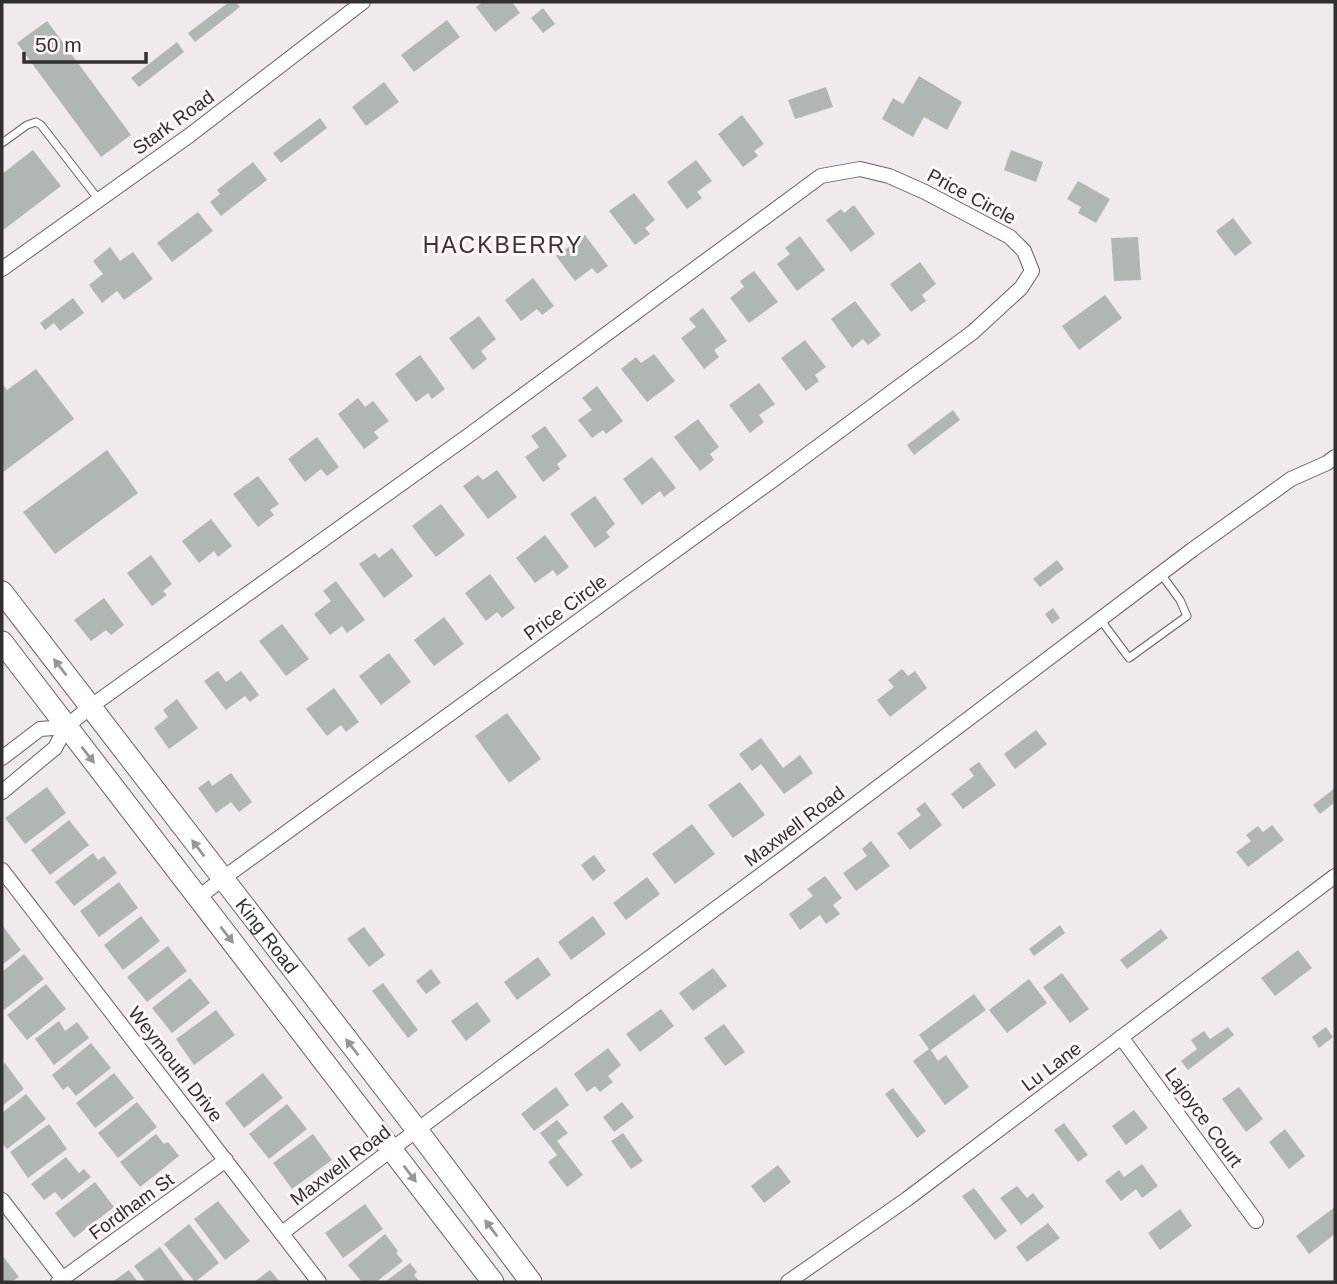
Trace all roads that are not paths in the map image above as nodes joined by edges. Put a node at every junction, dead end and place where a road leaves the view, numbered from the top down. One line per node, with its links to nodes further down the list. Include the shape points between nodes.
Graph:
1 (363, 2): 3 (street, Stark Road)
2 (2, 143): 3 (lane, via 36,122)
3 (99, 200): 4 (street, Stark Road)
4 (2, 269)
5 (1335, 457): 6 (street, Maxwell Road, via 1290,479)
6 (1161, 573): 9 (street, Maxwell Road); 9 (lane, via 1187,615 1129,658)
7 (2, 592): 8 (street, King Road)
8 (9, 614): 11 (street, King Road, one-way to 8)
9 (1100, 619): 20 (street, Maxwell Road)
10 (2, 642): 12 (street, King Road)
11 (90, 707): 12 (street); 16 (street, King Road, one-way to 11); 16 (street, Price Circle, via 821,176 860,169 890,176 1010,236 1024,251 1032,271 1021,288 973,332)
12 (66, 727): 13 (street, via 40,729); 14 (street, via 55,748); 18 (street, King Road, one-way to 18)
13 (2, 758)
14 (2, 792)
15 (2, 870): 22 (street, Weymouth Drive)
16 (222, 879): 18 (street, Price Circle); 20 (street, King Road, one-way to 16)
17 (1334, 880): 19 (street, Lu Lane)
18 (198, 898): 21 (street, King Road, one-way to 21)
19 (1121, 1037): 24 (street, Lajoyce Court); 30 (street, Lu Lane, via 907,1199)
20 (416, 1130): 21 (street, Maxwell Road); 29 (street, King Road, one-way to 20)
21 (392, 1150): 25 (street, Maxwell Road); 28 (street, King Road, one-way to 28)
22 (226, 1160): 25 (street, Weymouth Drive); 26 (street, Fordham St)
23 (2, 1200): 26 (street)
24 (1256, 1221)
25 (282, 1233): 27 (street, Weymouth Drive)
26 (61, 1280)
27 (319, 1282)
28 (493, 1282)
29 (531, 1282)
30 (788, 1282)

